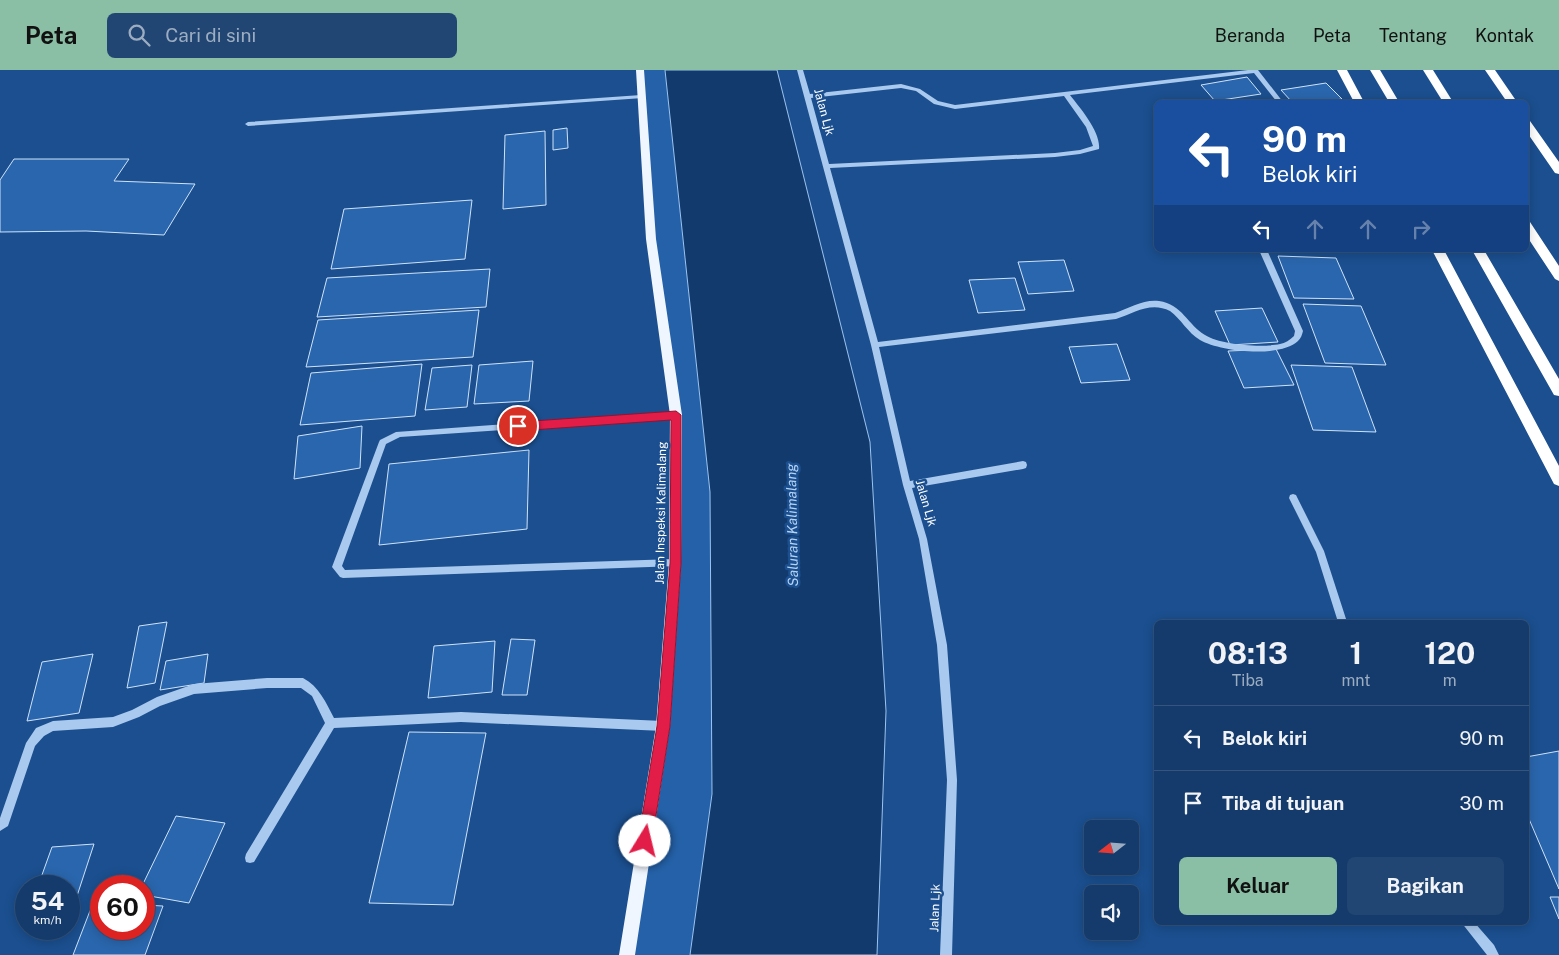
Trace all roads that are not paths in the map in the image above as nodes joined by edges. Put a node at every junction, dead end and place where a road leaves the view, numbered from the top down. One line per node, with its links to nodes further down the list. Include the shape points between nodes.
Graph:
1 (640, 70): 10 (main road, Jalan Inspeksi Kalimalang)
2 (800, 70): 9 (street, Jalan Ljk)
3 (1255, 70): 8 (street); 11 (street)
4 (1342, 70): 12 (highway)
5 (1376, 70): 13 (highway)
6 (1428, 70): 14 (highway)
7 (1490, 70): 15 (highway)
8 (1065, 93): 9 (street, via 956,107 936,103 918,90 901,86); 18 (street, via 1092,131 1097,147 1055,155)
9 (807, 96): 18 (street, Jalan Ljk)
10 (641, 97): 16 (street); 27 (main road, Jalan Inspeksi Kalimalang, via 650,239)
11 (1278, 100)
12 (1358, 100)
13 (1393, 100)
14 (1447, 100)
15 (1511, 100)
16 (248, 124)
17 (1529, 127): 19 (highway)
18 (826, 166): 25 (street, Jalan Ljk)
19 (1559, 170)
20 (1529, 229): 24 (highway)
21 (1264, 252): 25 (street, via 1299,331 1298,338 1281,347 1214,343 1200,337 1181,316 1161,304 1148,304 1116,316)
22 (1439, 252): 29 (highway)
23 (1479, 252): 26 (highway)
24 (1559, 276)
25 (875, 346): 30 (street, Jalan Ljk)
26 (1559, 391)
27 (676, 415): 32 (main road, Jalan Inspeksi Kalimalang); 32 (street, via 399,434 383,442 337,567 343,574)
28 (1023, 465): 30 (street)
29 (1559, 480)
30 (907, 485): 40 (street, Jalan Ljk, via 923,538 942,645 952,780)
31 (1293, 498): 33 (street, via 1320,551)
32 (676, 563): 35 (main road, Jalan Inspeksi Kalimalang)
33 (1343, 620)
34 (331, 723): 35 (street, via 461,717); 36 (street, via 315,693 303,682 194,689 113,722 53,726 40,732 30,743); 37 (street)
35 (663, 726): 39 (main road, Jalan Inspeksi Kalimalang)
36 (0, 826)
37 (250, 858)
38 (1469, 925): 41 (street)
39 (627, 955)
40 (946, 955)
41 (1493, 955)

